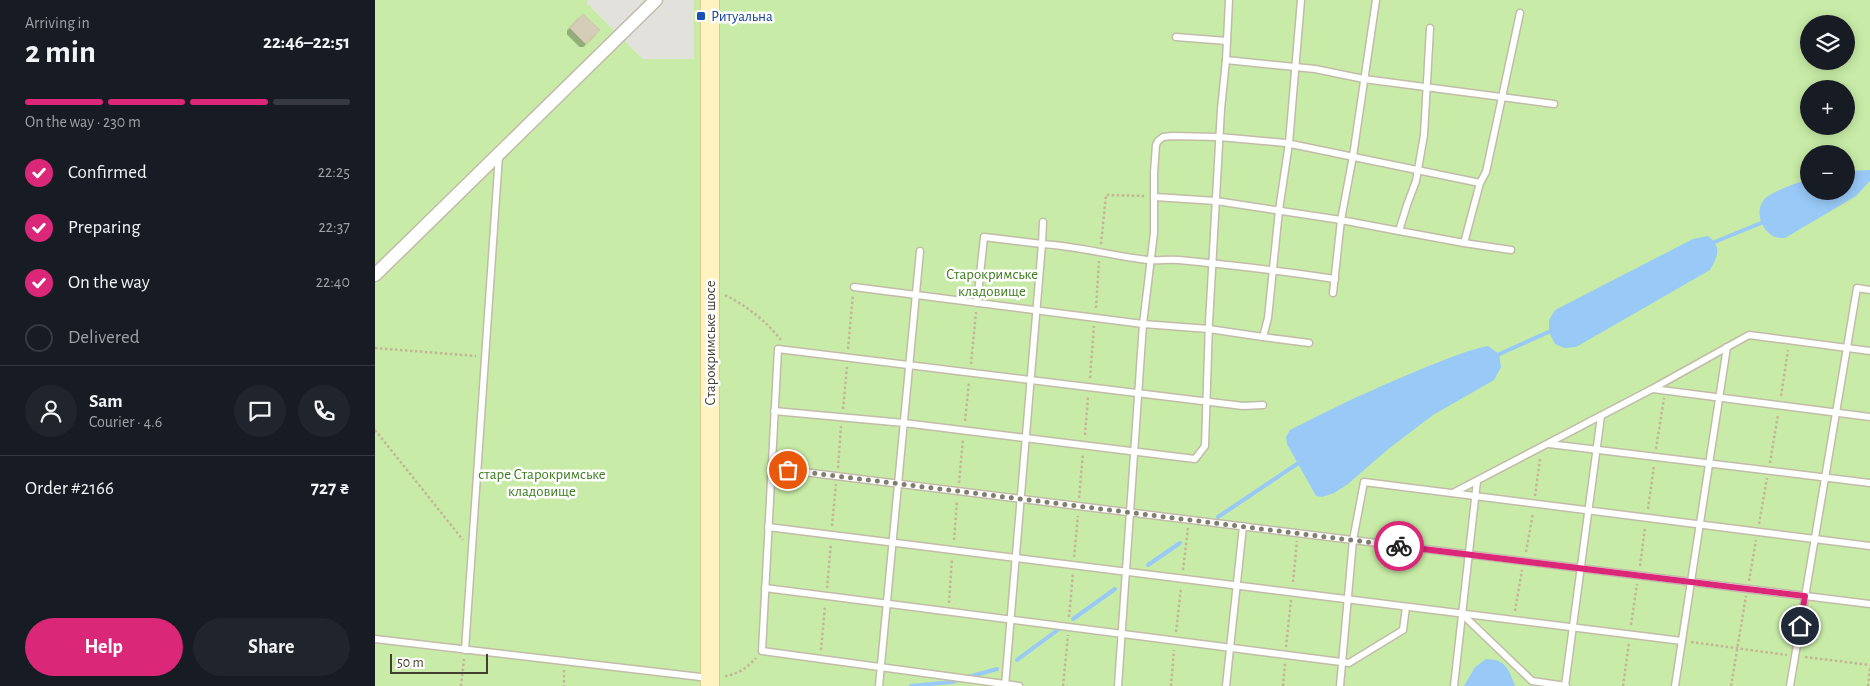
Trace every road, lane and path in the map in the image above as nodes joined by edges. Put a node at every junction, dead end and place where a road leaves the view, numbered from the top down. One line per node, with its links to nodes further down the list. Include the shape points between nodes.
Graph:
1 (656, 0): 18 (street)
2 (710, 0): 38 (street, Старокримське шосе)
3 (1229, 0): 9 (lane)
4 (1301, 0): 11 (lane)
5 (1375, 0): 12 (lane)
6 (1520, 13): 14 (lane)
7 (1431, 28): 13 (lane)
8 (1176, 37): 9 (lane)
9 (1227, 41): 10 (lane)
10 (1226, 60): 11 (lane); 16 (lane)
11 (1296, 67): 12 (lane); 17 (lane)
12 (1364, 79): 13 (lane); 19 (lane)
13 (1427, 87): 14 (lane); 20 (lane)
14 (1503, 96): 15 (lane); 21 (lane)
15 (1555, 104)
16 (1219, 136): 17 (lane); 22 (lane, via 1172,136 1158,141); 23 (lane)
17 (1289, 143): 19 (lane); 24 (lane)
18 (499, 154): 36 (street); 56 (lane)
19 (1353, 156): 20 (lane); 25 (lane)
20 (1418, 170): 21 (lane); 27 (lane)
21 (1481, 183): 28 (lane)
22 (1155, 197): 23 (lane); 32 (path, via 1106,195); 33 (lane)
23 (1216, 201): 24 (lane); 34 (lane)
24 (1279, 210): 25 (lane); 35 (lane)
25 (1341, 220): 27 (lane); 37 (lane)
26 (1043, 222): 29 (lane)
27 (1399, 231): 28 (lane)
28 (1464, 243): 30 (lane)
29 (1042, 244): 32 (lane); 43 (lane, via 984,237); 44 (lane)
30 (1511, 250)
31 (920, 251): 42 (lane)
32 (1100, 252): 33 (lane); 45 (path)
33 (1150, 260): 34 (lane); 46 (lane)
34 (1212, 263): 35 (lane); 47 (lane)
35 (1273, 270): 37 (lane); 48 (lane)
36 (375, 275)
37 (1335, 279): 41 (lane)
38 (710, 286): 54 (path, via 740,303 771,328); 148 (street, Старокримське шосе)
39 (854, 287): 42 (lane)
40 (1870, 290): 53 (lane, via 1857,288)
41 (1333, 293)
42 (915, 295): 43 (lane); 57 (lane)
43 (977, 303): 44 (lane); 58 (path)
44 (1035, 310): 45 (lane); 59 (lane)
45 (1095, 318): 46 (lane); 60 (path)
46 (1143, 324): 47 (lane); 63 (lane)
47 (1209, 329): 48 (lane); 65 (lane)
48 (1263, 337): 50 (lane)
49 (1789, 341): 51 (lane, via 1749,335); 53 (lane); 67 (path)
50 (1309, 343)
51 (1727, 347): 61 (lane); 64 (lane)
52 (375, 348): 56 (path)
53 (1847, 348): 55 (lane); 69 (lane)
54 (790, 350): 57 (lane); 68 (lane, via 778,349)
55 (1870, 351)
56 (486, 357): 108 (lane)
57 (909, 365): 58 (lane); 72 (lane)
58 (970, 372): 59 (lane); 74 (path)
59 (1029, 379): 60 (lane); 75 (lane)
60 (1089, 387): 63 (lane); 77 (path)
61 (1652, 389): 62 (lane); 70 (lane)
62 (1665, 391): 64 (lane); 80 (path)
63 (1139, 392): 65 (lane); 79 (lane)
64 (1719, 398): 67 (lane); 81 (lane)
65 (1207, 401): 66 (lane); 79 (lane, via 1205,446 1195,459)
66 (1263, 405)
67 (1779, 406): 69 (lane); 83 (path)
68 (774, 411): 72 (lane); 82 (lane)
69 (1836, 413): 71 (lane); 84 (lane)
70 (1601, 416): 76 (lane); 78 (lane)
71 (1870, 417)
72 (904, 423): 74 (lane); 87 (lane)
73 (375, 430): 108 (path)
74 (964, 431): 75 (lane); 88 (path)
75 (1025, 438): 77 (lane); 91 (lane)
76 (1545, 445): 78 (lane); 85 (lane); 92 (path)
77 (1084, 446): 79 (lane); 93 (path)
78 (1597, 450): 80 (lane); 94 (lane)
79 (1134, 452): 95 (lane)
80 (1655, 457): 81 (lane); 96 (path)
81 (1709, 463): 83 (lane); 98 (lane)
82 (771, 468): 87 (lane); 100 (lane)
83 (1769, 471): 84 (lane); 101 (path)
84 (1825, 478): 86 (lane); 103 (lane)
85 (1477, 481): 89 (lane); 90 (lane)
86 (1870, 483)
87 (898, 484): 88 (lane); 105 (lane)
88 (958, 491): 91 (lane); 107 (path)
89 (1452, 493): 90 (lane); 104 (lane, via 1364,482)
90 (1475, 496): 92 (lane); 109 (lane)
91 (1020, 499): 93 (lane); 110 (lane)
92 (1534, 504): 94 (lane); 111 (path)
93 (1079, 506): 95 (lane); 112 (path)
94 (1589, 511): 96 (lane); 113 (lane)
95 (1129, 512): 97 (lane); 114 (lane)
96 (1646, 518): 98 (lane); 115 (path)
97 (1189, 519): 99 (lane); 116 (path)
98 (1699, 525): 101 (lane); 117 (lane)
99 (1243, 526): 102 (lane); 118 (lane)
100 (768, 527): 105 (lane); 119 (lane)
101 (1758, 532): 103 (lane); 120 (path)
102 (1297, 533): 104 (lane); 121 (path)
103 (1815, 539): 106 (lane); 122 (lane)
104 (1353, 540): 109 (lane); 123 (lane)
105 (893, 543): 107 (lane); 124 (lane)
106 (1870, 546)
107 (953, 550): 110 (lane); 127 (path)
108 (472, 551): 140 (lane)
109 (1468, 554): 111 (lane); 128 (lane)
110 (1015, 558): 112 (lane); 129 (lane)
111 (1524, 561): 113 (lane); 130 (path)
112 (1074, 565): 114 (lane); 131 (path)
113 (1581, 568): 115 (lane); 132 (lane)
114 (1126, 572): 116 (lane); 133 (lane)
115 (1638, 575): 117 (lane); 134 (path)
116 (1182, 579): 118 (lane); 136 (path)
117 (1691, 582): 120 (lane); 137 (lane)
118 (1236, 586): 121 (lane); 138 (lane)
119 (765, 588): 124 (lane); 141 (lane)
120 (1748, 589): 122 (lane); 139 (path)
121 (1292, 592): 123 (lane); 142 (path)
122 (1805, 596): 125 (lane); 143 (lane)
123 (1348, 600): 126 (lane); 145 (lane)
124 (887, 603): 127 (lane); 147 (lane)
125 (1870, 604)
126 (1405, 607): 128 (lane); 145 (lane, via 1403,630 1349,663)
127 (948, 611): 129 (lane)
128 (1462, 614): 130 (lane); 160 (lane); 161 (lane, via 1532,681)
129 (1010, 619): 131 (lane); 149 (lane)
130 (1513, 620): 132 (lane)
131 (1068, 627): 133 (lane); 154 (path)
132 (1573, 628): 134 (lane); 161 (lane)
133 (1122, 634): 136 (lane); 155 (lane)
134 (1630, 635): 137 (lane); 162 (path)
135 (375, 639): 140 (lane)
136 (1175, 641): 138 (lane); 156 (path)
137 (1682, 641): 139 (path); 163 (lane)
138 (1230, 648): 142 (lane); 157 (lane)
139 (1737, 648): 143 (path); 164 (path)
140 (465, 650): 144 (lane); 150 (path)
141 (762, 651): 147 (lane); 148 (path, via 748,666)
142 (1286, 655): 145 (lane); 158 (path)
143 (1795, 656): 146 (path); 165 (lane)
144 (564, 662): 148 (lane); 151 (path)
145 (1342, 662): 159 (lane)
146 (1870, 667): 166 (path)
147 (881, 668): 149 (lane); 152 (lane)
148 (710, 682)
149 (1005, 685): 153 (lane)
150 (461, 686)
151 (564, 686)
152 (879, 686)
153 (1019, 686)
154 (1063, 686)
155 (1118, 686)
156 (1171, 686)
157 (1226, 686)
158 (1283, 686)
159 (1340, 686)
160 (1454, 686)
161 (1565, 686)
162 (1623, 686)
163 (1675, 686)
164 (1731, 686)
165 (1790, 686)
166 (1868, 686)

